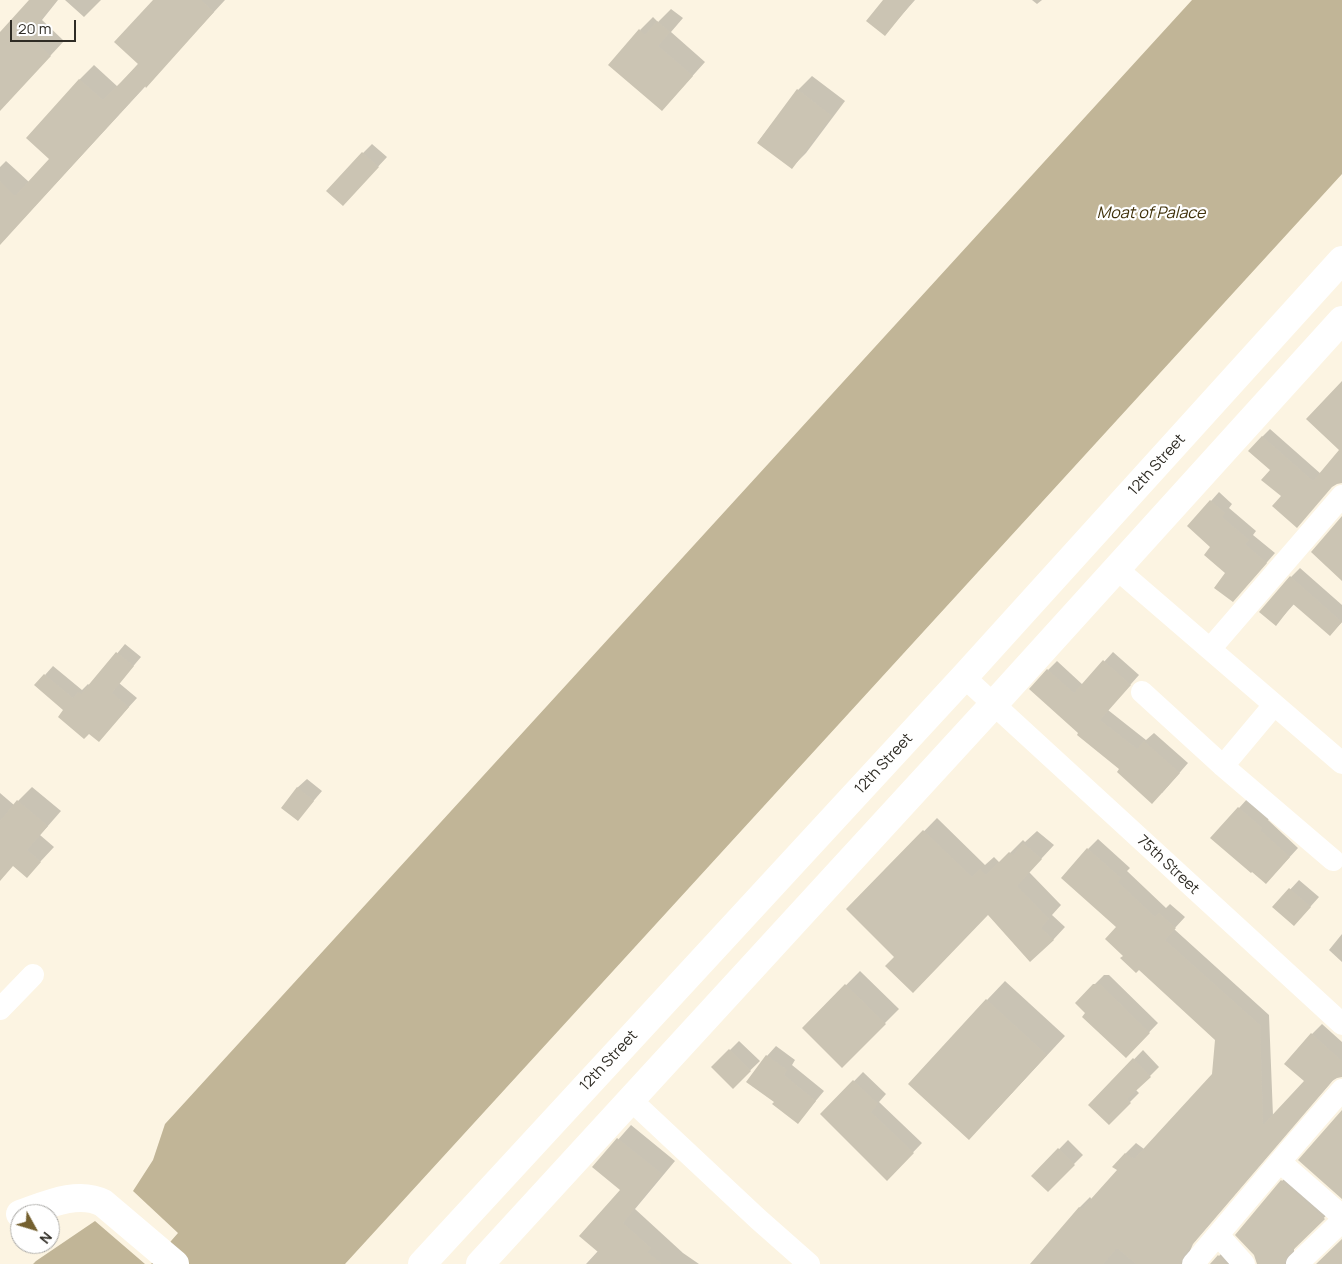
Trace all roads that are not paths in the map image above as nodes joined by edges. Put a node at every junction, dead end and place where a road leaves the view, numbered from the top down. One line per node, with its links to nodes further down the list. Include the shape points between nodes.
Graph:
1 (1342, 260): 6 (main road, 12th Street)
2 (1342, 320): 4 (main road)
3 (1342, 496): 5 (street)
4 (1117, 569): 5 (street); 8 (main road)
5 (1210, 649): 9 (street)
6 (964, 677): 8 (street, 75th Street); 24 (main road, 12th Street)
7 (1142, 692): 11 (street)
8 (994, 704): 15 (street, 75th Street); 17 (main road)
9 (1274, 705): 10 (street); 11 (street)
10 (1342, 763)
11 (1223, 766): 12 (street)
12 (1333, 860)
13 (32, 975): 14 (street)
14 (0, 1010)
15 (1342, 1024)
16 (1342, 1090): 18 (street)
17 (632, 1101): 25 (main road); 26 (street)
18 (1280, 1162): 20 (street); 22 (street)
19 (51, 1204): 23 (main road, via 78,1198 103,1203)
20 (1342, 1216)
21 (1342, 1221): 29 (street)
22 (1218, 1235): 27 (street); 28 (street)
23 (175, 1264)
24 (422, 1264)
25 (480, 1264)
26 (809, 1264)
27 (1194, 1264)
28 (1244, 1264)
29 (1298, 1264)

